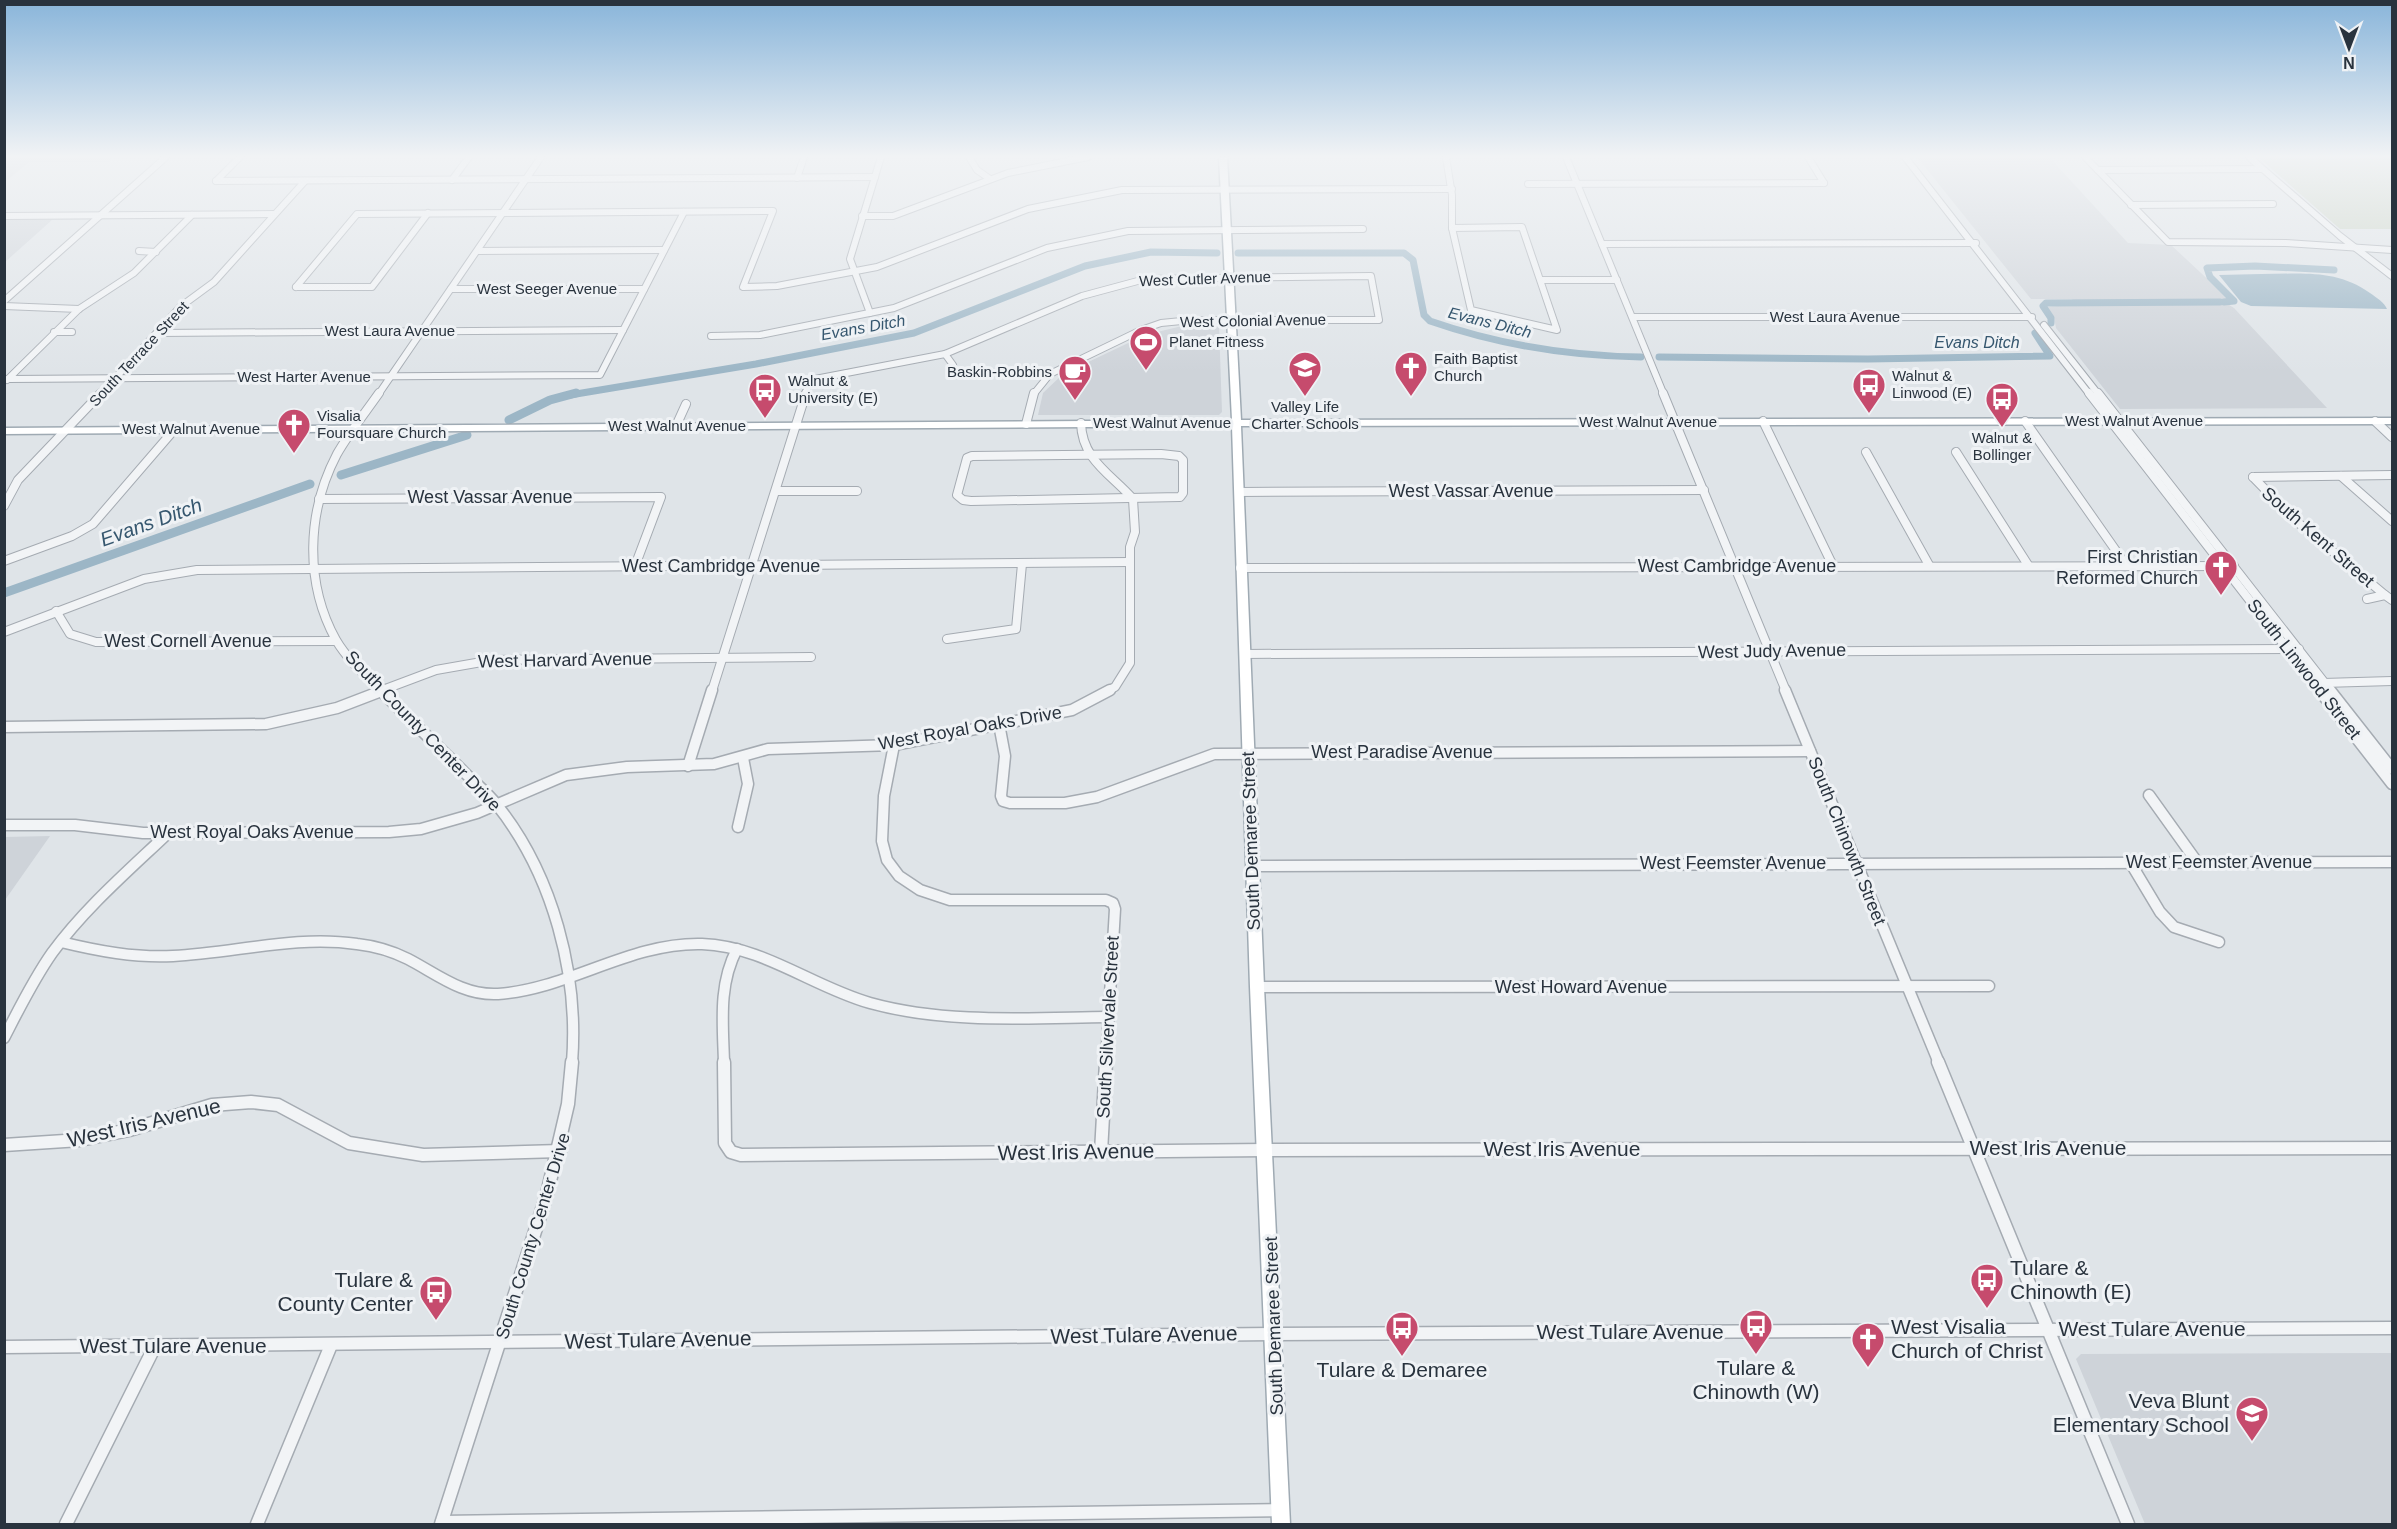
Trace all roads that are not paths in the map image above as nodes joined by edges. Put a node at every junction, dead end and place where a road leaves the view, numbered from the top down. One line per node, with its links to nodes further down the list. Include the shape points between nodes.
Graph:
1 (84, 228): 35 (street)
2 (179, 228): 27 (street)
3 (261, 228): 47 (street, South Terrace Street, via 213,282 180,307)
4 (345, 228): 5 (street, via 296,287 372,287)
5 (416, 228)
6 (493, 228): 26 (street, South County Center Drive)
7 (675, 228): 23 (street)
8 (766, 228): 28 (street, via 743,287 777,286)
9 (859, 228): 28 (street, via 850,259)
10 (980, 228): 28 (street, via 886,264)
11 (1452, 228): 31 (street, via 1471,310 1557,330)
12 (1522, 228): 31 (street)
13 (1595, 228): 21 (street, South Chinowth Street)
14 (1964, 228): 20 (street, South Linwood Street)
15 (1965, 228): 20 (street, South Linwood Street)
16 (2154, 228): 22 (street, via 2168,242 2265,242)
17 (2332, 228): 22 (street)
18 (1226, 229): 19 (street); 29 (main road, South Demaree Street); 38 (street, via 1138,230 1065,244 920,300)
19 (1364, 229)
20 (1976, 243): 21 (street); 40 (street, South Linwood Street)
21 (1602, 244): 32 (street, South Chinowth Street)
22 (2355, 248): 24 (street); 30 (street)
23 (664, 250): 26 (street); 33 (street)
24 (2392, 250)
25 (139, 251): 27 (street)
26 (478, 251): 34 (street, South County Center Drive)
27 (156, 252): 37 (street, via 134,273)
28 (853, 272): 38 (street)
29 (1229, 276): 41 (main road, South Demaree Street); 42 (street, West Cutler Avenue, via 1371,276); 49 (street, West Cutler Avenue, via 1145,279 1100,289)
30 (2392, 276)
31 (1541, 280): 32 (street)
32 (1617, 280): 39 (street, South Chinowth Street)
33 (644, 288): 34 (street, West Seeger Avenue); 43 (street)
34 (451, 289): 44 (street, South County Center Drive)
35 (4, 301)
36 (4, 306): 37 (street)
37 (79, 309): 45 (street)
38 (870, 313): 48 (street, via 760,335)
39 (1633, 317): 40 (street, West Laura Avenue); 60 (street, South Chinowth Street)
40 (2034, 317): 57 (street, South Linwood Street)
41 (1231, 320): 42 (street, West Colonial Avenue); 62 (main road, South Demaree Street); 63 (street, West Colonial Avenue, via 1161,323 1060,368 1037,388)
42 (1380, 320)
43 (623, 330): 44 (street, West Laura Avenue); 51 (street, West Harter Avenue, via 600,375)
44 (422, 331): 47 (street, West Laura Avenue); 51 (street, South County Center Drive)
45 (54, 332): 46 (street); 53 (street)
46 (72, 332)
47 (157, 333): 52 (street, South Terrace Street)
48 (711, 336)
49 (945, 354): 50 (street); 64 (street, West Cutler Avenue, via 810,380)
50 (953, 365)
51 (390, 376): 52 (street, West Harter Avenue); 66 (street, South County Center Drive)
52 (116, 378): 53 (street, West Harter Avenue); 68 (street, South Terrace Street)
53 (6, 381)
54 (686, 404): 65 (street)
55 (1763, 421): 56 (main road, West Walnut Avenue); 60 (main road, West Walnut Avenue); 93 (street)
56 (2025, 421): 57 (main road, West Walnut Avenue); 90 (street)
57 (2116, 421): 58 (main road, West Walnut Avenue); 94 (street, South Linwood Street); 95 (street, South Linwood Street)
58 (2375, 421): 59 (main road, West Walnut Avenue); 70 (street)
59 (2392, 421)
60 (1676, 422): 62 (main road, West Walnut Avenue); 76 (street, South Chinowth Street)
61 (1081, 423): 62 (main road, West Walnut Avenue); 63 (main road, West Walnut Avenue); 73 (street, via 1080,438)
62 (1237, 423): 79 (main road, South Demaree Street)
63 (1026, 424): 64 (main road, West Walnut Avenue)
64 (797, 425): 65 (main road, West Walnut Avenue); 77 (street)
65 (676, 426): 66 (main road, West Walnut Avenue)
66 (355, 428): 69 (main road, West Walnut Avenue); 80 (street, South County Center Drive, via 326,475)
67 (4, 430): 68 (main road, West Walnut Avenue)
68 (64, 430): 69 (main road, West Walnut Avenue); 82 (street, South Terrace Street, via 18,480)
69 (174, 430): 84 (street, via 87,529)
70 (2392, 437)
71 (1866, 452): 88 (street)
72 (1956, 452): 89 (street)
73 (1087, 455): 81 (street); 81 (street, via 1179,456 1184,463 1180,497); 81 (street, via 972,456 963,465 957,495 972,501)
74 (2392, 475): 75 (street)
75 (2341, 476): 83 (street); 98 (street, South Kent Street, via 2253,477 2296,521)
76 (1704, 490): 79 (street, West Vassar Avenue); 92 (street, South Chinowth Street)
77 (776, 491): 78 (street); 87 (street)
78 (857, 491)
79 (1239, 492): 97 (main road, South Demaree Street)
80 (319, 499): 91 (street, West Vassar Avenue, via 661,497); 96 (street, South County Center Drive, via 311,542)
81 (1133, 499): 85 (street, West Royal Oaks Drive, via 1135,532)
82 (4, 506)
83 (2392, 521)
84 (4, 561)
85 (1129, 562): 86 (street, West Cambridge Avenue); 114 (street, West Royal Oaks Drive, via 1130,663 1115,687 1072,710)
86 (1022, 564): 87 (street, West Cambridge Avenue); 102 (street, via 1016,629)
87 (752, 565): 91 (street, West Cambridge Avenue); 108 (street)
88 (1929, 565): 89 (street, West Cambridge Avenue); 93 (street, West Cambridge Avenue)
89 (2028, 565): 90 (street, West Cambridge Avenue)
90 (2126, 565): 94 (street, West Cambridge Avenue)
91 (635, 566): 96 (street, West Cambridge Avenue)
92 (1735, 566): 93 (street, West Cambridge Avenue); 97 (street, West Cambridge Avenue); 106 (street, South Chinowth Street)
93 (1833, 566)
94 (2224, 566): 95 (street, West Cambridge Avenue); 104 (street, South Linwood Street)
95 (2234, 566): 105 (street, South Linwood Street)
96 (313, 568): 100 (street, West Cambridge Avenue, via 171,572); 103 (street, South County Center Drive)
97 (1240, 568): 107 (main road, South Demaree Street)
98 (2389, 597): 99 (street)
99 (2367, 599)
100 (56, 611): 101 (street, West Cambridge Avenue); 103 (street, West Cornell Avenue, via 64,631 77,639 96,642)
101 (4, 632)
102 (948, 639)
103 (336, 641): 113 (street, South County Center Drive)
104 (2288, 649): 105 (street, West Judy Avenue); 106 (street, West Judy Avenue); 111 (street, South Linwood Street)
105 (2299, 649): 112 (street, South Linwood Street)
106 (1770, 651): 107 (street, West Judy Avenue); 117 (street, South Chinowth Street)
107 (1244, 654): 118 (main road, South Demaree Street)
108 (722, 657): 109 (street, West Harvard Avenue); 113 (street, West Harvard Avenue, via 493,660 436,670); 120 (street)
109 (811, 657)
110 (2392, 681): 112 (street)
111 (2314, 683): 112 (street); 122 (street, South Linwood Street)
112 (2325, 683): 121 (street, South Linwood Street)
113 (381, 690): 115 (street, West Harvard Avenue, via 338,708 266,724); 124 (street, South County Center Drive)
114 (999, 724): 116 (street, West Royal Oaks Drive); 118 (street, West Paradise Avenue, via 1005,756 1003,801 1077,801 1198,758)
115 (4, 728)
116 (894, 745): 119 (street, West Royal Oaks Drive, via 794,747); 140 (street, South Silvervale Street, via 879,825 880,844 900,878 932,896 950,900 1113,903)
117 (1810, 751): 118 (street, West Paradise Avenue); 131 (street, South Chinowth Street)
118 (1248, 753): 132 (main road, South Demaree Street)
119 (742, 758): 120 (street, West Royal Oaks Drive); 126 (street, via 747,768 748,790)
120 (688, 766): 124 (street, West Royal Oaks Drive, via 627,766 566,775)
121 (2392, 769)
122 (2392, 784)
123 (2149, 795): 129 (street)
124 (496, 804): 127 (street, West Royal Oaks Avenue, via 452,821 389,832); 136 (street, South County Center Drive, via 514,828 537,872 554,915)
125 (4, 825): 127 (street, West Royal Oaks Avenue, via 75,825)
126 (738, 827)
127 (168, 833): 133 (street)
128 (2130, 862): 129 (street, West Feemster Avenue); 131 (street, West Feemster Avenue); 134 (street, via 2160,912 2174,927)
129 (2197, 862): 130 (street, West Feemster Avenue)
130 (2392, 862)
131 (1856, 863): 132 (street, West Feemster Avenue); 137 (street, South Chinowth Street)
132 (1253, 866): 139 (main road, South Demaree Street)
133 (61, 942): 136 (street, via 137,957 279,942 349,942 407,958 455,988 473,993 520,990); 141 (street, via 30,988)
134 (2219, 942)
135 (736, 949): 136 (street, via 668,945); 140 (street, via 837,991 905,1011 970,1018); 147 (street, West Iris Avenue, via 727,968 723,992 725,1143 731,1152)
136 (570, 975): 146 (street, South County Center Drive, via 572,1075)
137 (1906, 986): 138 (street, West Howard Avenue); 139 (street, West Howard Avenue); 143 (street, South Chinowth Street)
138 (1989, 986)
139 (1257, 987): 145 (main road, South Demaree Street)
140 (1107, 1017): 147 (street, South Silvervale Street)
141 (4, 1038)
142 (4, 1145): 146 (street, West Iris Avenue, via 80,1140 212,1105 251,1102 278,1105 349,1143 423,1155)
143 (1973, 1148): 144 (street, West Iris Avenue); 145 (street, West Iris Avenue); 149 (street, South Chinowth Street)
144 (2392, 1148)
145 (1266, 1150): 147 (street, West Iris Avenue); 150 (main road, South Demaree Street)
146 (560, 1151): 151 (street, South County Center Drive)
147 (1101, 1152)
148 (2392, 1328): 149 (street, West Tulare Avenue)
149 (2049, 1329): 150 (street, West Tulare Avenue); 160 (street, South Chinowth Street)
150 (1274, 1334): 151 (street, West Tulare Avenue); 155 (main road, South Demaree Street)
151 (501, 1341): 152 (street, West Tulare Avenue); 157 (street, South County Center Drive)
152 (331, 1345): 153 (street, West Tulare Avenue); 159 (street)
153 (154, 1346): 154 (street, West Tulare Avenue); 158 (street)
154 (4, 1347)
155 (1281, 1517): 156 (street)
156 (1107, 1518): 157 (street)
157 (442, 1523)
158 (66, 1524)
159 (257, 1524)
160 (2128, 1524)

